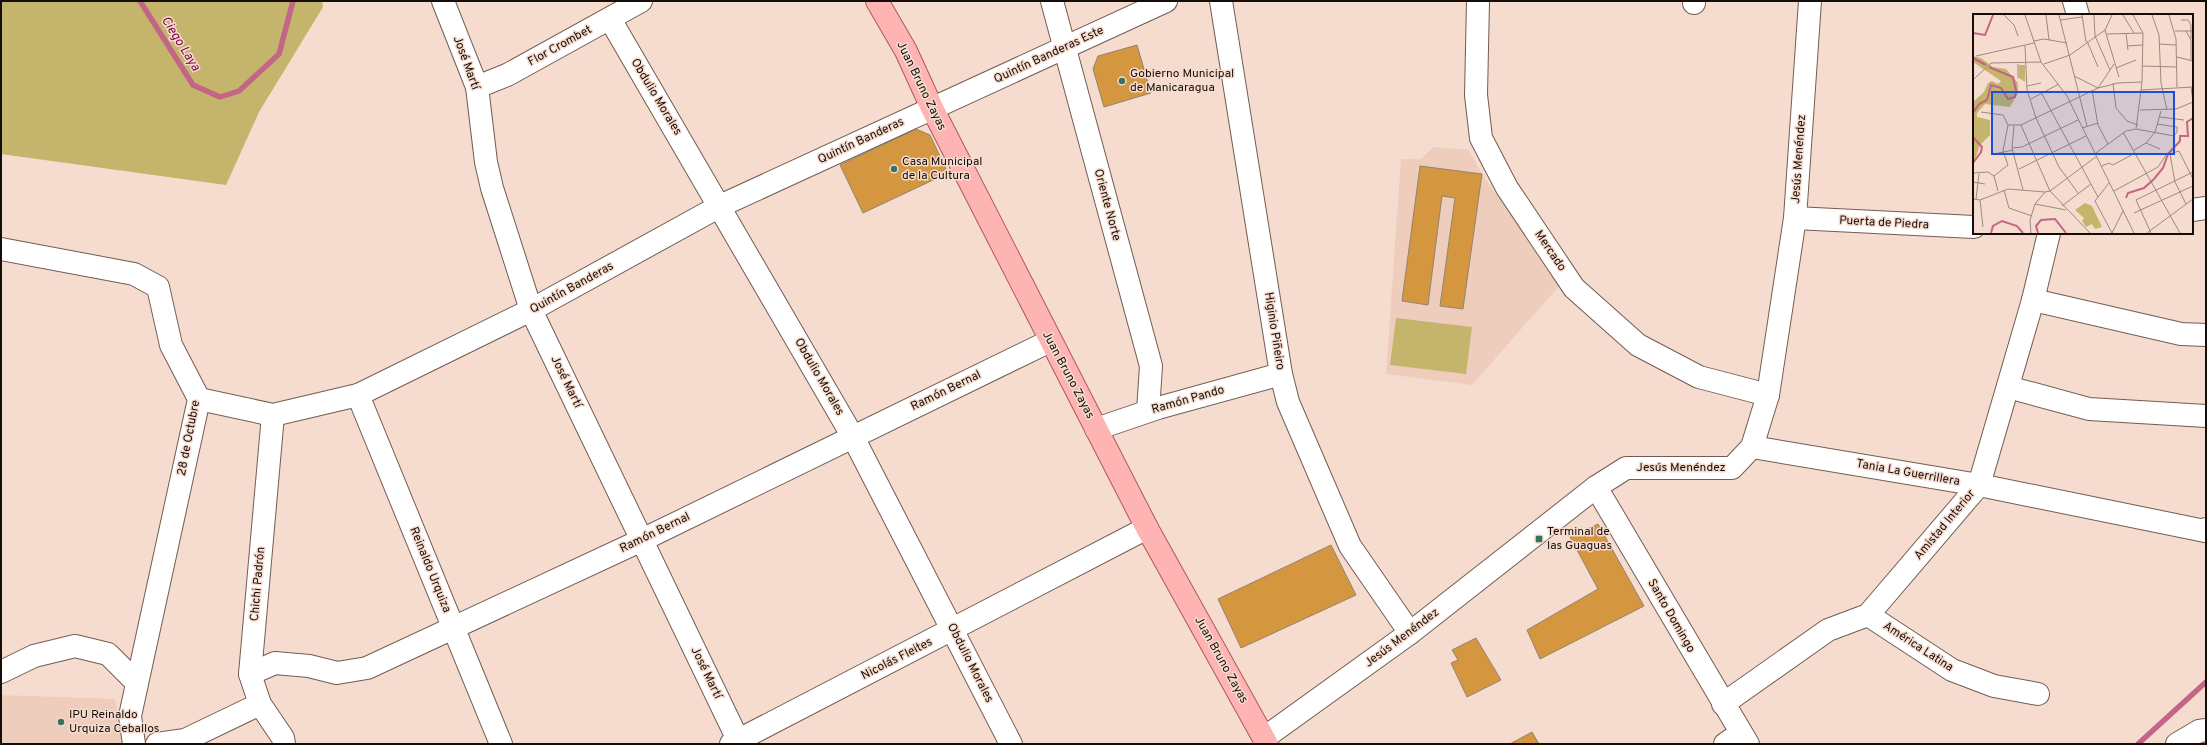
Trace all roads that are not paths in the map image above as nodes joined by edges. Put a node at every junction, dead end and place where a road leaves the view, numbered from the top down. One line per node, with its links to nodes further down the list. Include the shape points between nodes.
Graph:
1 (443, 1): 13 (street, José Martí)
2 (641, 1): 11 (street, Flor Crombet)
3 (877, 1): 14 (main road, Juan Bruno Zayas, via 906,51)
4 (1052, 1): 12 (street, Oriente Norte)
5 (1166, 1): 12 (street, Quintín Banderas Este)
6 (1221, 1): 26 (street, Higinio Piñeiro)
7 (1478, 1): 29 (street, Mercado, via 1476,94 1481,138 1507,188 1574,288 1638,345 1699,377)
8 (1810, 1): 18 (street, Jesús Menéndez)
9 (2074, 1): 10 (street)
10 (2078, 14)
11 (610, 19): 13 (street, Flor Crombet); 15 (street, Obdulio Morales)
12 (1065, 49): 14 (street, Quintín Banderas Este); 31 (street, Oriente Norte, via 1151,366)
13 (477, 88): 23 (street, José Martí, via 486,162 492,188)
14 (932, 108): 15 (street, Quintín Banderas); 25 (main road, Juan Bruno Zayas)
15 (720, 206): 23 (street, Quintín Banderas); 35 (street, Obdulio Morales)
16 (2206, 208): 17 (street)
17 (2193, 210)
18 (1795, 218): 19 (street, Puerta de Piedra); 29 (street, Jesús Menéndez)
19 (1973, 227)
20 (2049, 234): 22 (street, Amistad Interior)
21 (1, 249): 30 (street, 28 de Octubre, via 134,274 158,287 171,345)
22 (2033, 300): 24 (street, via 2182,334); 27 (street, Amistad Interior)
23 (531, 310): 28 (street, Quintín Banderas); 41 (street, José Martí)
24 (2206, 335)
25 (1050, 341): 34 (main road, Juan Bruno Zayas); 35 (street, Ramón Bernal)
26 (1281, 374): 31 (street, Ramón Pando); 45 (street, Higinio Piñeiro, via 1288,402 1350,546)
27 (2008, 387): 33 (street, via 2088,409); 37 (street, Amistad Interior)
28 (358, 395): 32 (street, Quintín Banderas); 43 (street, Reinaldo Urquiza)
29 (1768, 395): 36 (street, Jesús Menéndez)
30 (199, 399): 32 (street, Quintín Banderas); 48 (street, 28 de Octubre)
31 (1148, 411): 34 (street, Ramón Pando)
32 (273, 415): 47 (street, Chichi Padrón)
33 (2206, 416)
34 (1096, 430): 39 (main road, Juan Bruno Zayas)
35 (853, 437): 41 (street, Ramón Bernal); 44 (street, Obdulio Morales)
36 (1752, 447): 37 (street, Tania La Guerrillera); 38 (street, Jesús Menéndez, via 1732,468 1626,468)
37 (1979, 485): 40 (street, Tania La Guerrillera); 42 (street, Amistad Interior)
38 (1596, 487): 45 (street, Jesús Menéndez); 51 (street, Santo Domingo)
39 (1147, 528): 44 (street, Nicolás Fleites); 54 (main road, Juan Bruno Zayas)
40 (2205, 530)
41 (642, 540): 43 (street, Ramón Bernal); 55 (street, José Martí)
42 (1868, 615): 49 (street, América Latina, via 1952,670 1994,686); 51 (street, Amistad Interior, via 1828,630)
43 (453, 628): 47 (street, Ramón Bernal, via 367,668 337,673 309,666 275,664); 59 (street, Reinaldo Urquiza)
44 (954, 630): 55 (street, Nicolás Fleites); 60 (street, Obdulio Morales)
45 (1410, 633): 54 (street, Jesús Menéndez)
46 (1, 672): 48 (street, via 34,656 75,646 108,654)
47 (250, 674): 50 (street, Chichi Padrón)
48 (137, 683): 56 (street, 28 de Octubre, via 130,716)
49 (2038, 694)
50 (260, 704): 57 (street, via 185,740); 58 (street, Chichi Padrón, via 283,738)
51 (1723, 704): 53 (street, Santo Domingo)
52 (2206, 730): 61 (street, via 2199,731)
53 (1738, 740)
54 (1266, 741)
55 (737, 743)
56 (134, 744)
57 (157, 744)
58 (284, 744)
59 (502, 744)
60 (1011, 744)
61 (2178, 744)

